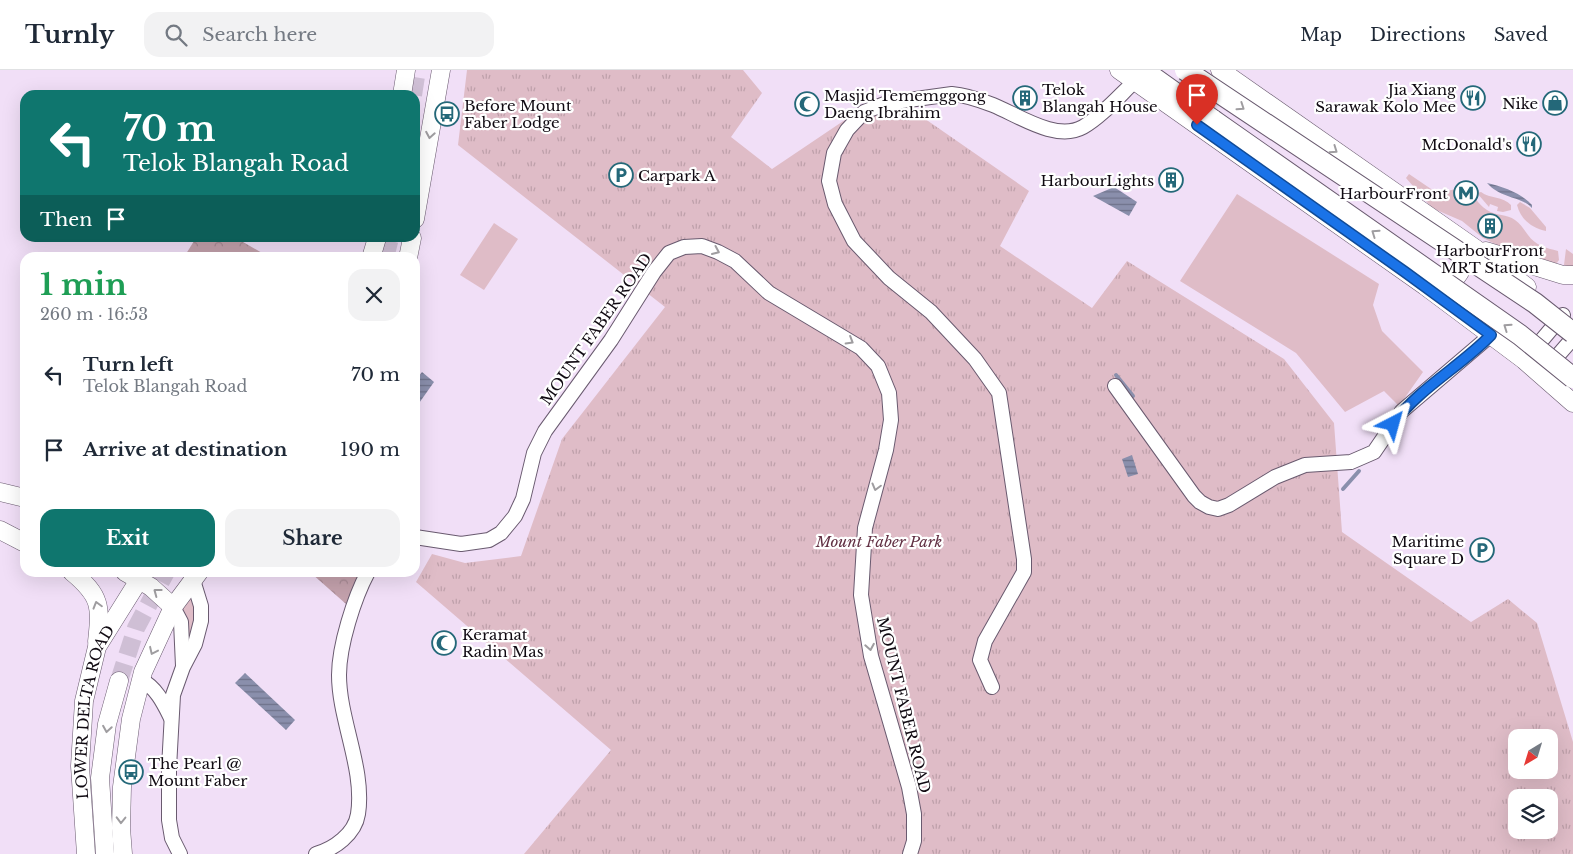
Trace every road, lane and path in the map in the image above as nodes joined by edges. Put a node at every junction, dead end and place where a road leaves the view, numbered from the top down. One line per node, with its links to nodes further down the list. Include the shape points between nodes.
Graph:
1 (406, 70): 7 (main road)
2 (441, 70): 8 (main road, one-way to 8)
3 (1119, 70): 6 (main road)
4 (1185, 70): 14 (highway, one-way to 14, bridge, via 1535,303)
5 (1220, 70): 9 (main road, one-way to 9)
6 (1139, 76): 12 (main road); 19 (highway, one-way to 6, bridge, via 1520,335); 39 (street, via 1084,127 1071,132 1026,122 993,105 952,94 887,103 864,112 847,130 834,153 829,181 835,204 854,241 889,278 931,312 974,359 999,393 1024,572 986,641 980,660)
7 (403, 90)
8 (420, 190)
9 (1461, 238): 10 (main road); 12 (main road, via 1465,260 1457,275 1444,288)
10 (1476, 249): 11 (main road); 13 (main road)
11 (1573, 276)
12 (1425, 286): 15 (main road)
13 (1568, 319): 17 (street)
14 (1573, 333)
15 (1491, 335): 17 (main road); 20 (street, via 1402,411 1374,452 1351,462 1318,463 1298,468 1218,509 1209,507 1194,496)
16 (1573, 338): 18 (street)
17 (1524, 360): 18 (main road)
18 (1541, 374): 21 (main road)
19 (1573, 378)
20 (1115, 386)
21 (1573, 403)
22 (0, 492): 23 (main road)
23 (20, 497)
24 (0, 530): 25 (main road); 27 (main road)
25 (20, 535)
26 (420, 538): 46 (street, MOUNT FABER ROAD, one-way to 46, via 461,544 477,542 489,540 508,525 523,499 534,454 545,431 669,253 684,247 702,246 735,261 769,293 861,348 878,366 888,393 890,420 886,450 865,528 861,595 871,656 911,796 914,841)
27 (20, 540)
28 (77, 577): 35 (main road, one-way to 28, via 98,602)
29 (135, 577): 35 (main road, LOWER DELTA ROAD)
30 (139, 577): 34 (main road, one-way to 30)
31 (191, 577): 34 (main road)
32 (193, 577): 36 (street, via 201,606 200,621 195,644)
33 (366, 577): 45 (street, via 341,650 339,674 358,781 358,815 343,840)
34 (174, 607): 36 (street, via 181,622); 37 (main road, one-way to 37)
35 (97, 647): 41 (main road, LOWER DELTA ROAD, via 84,701 80,766)
36 (183, 667): 40 (street, via 173,695)
37 (141, 680): 40 (street, via 156,693); 43 (main road, one-way to 43, via 131,719 122,786)
38 (119, 681): 42 (main road, one-way to 42, via 108,724 100,778)
39 (992, 687)
40 (171, 718): 44 (street, via 169,820 172,838)
41 (86, 854)
42 (105, 854)
43 (123, 854)
44 (180, 854)
45 (316, 854)
46 (910, 854)

